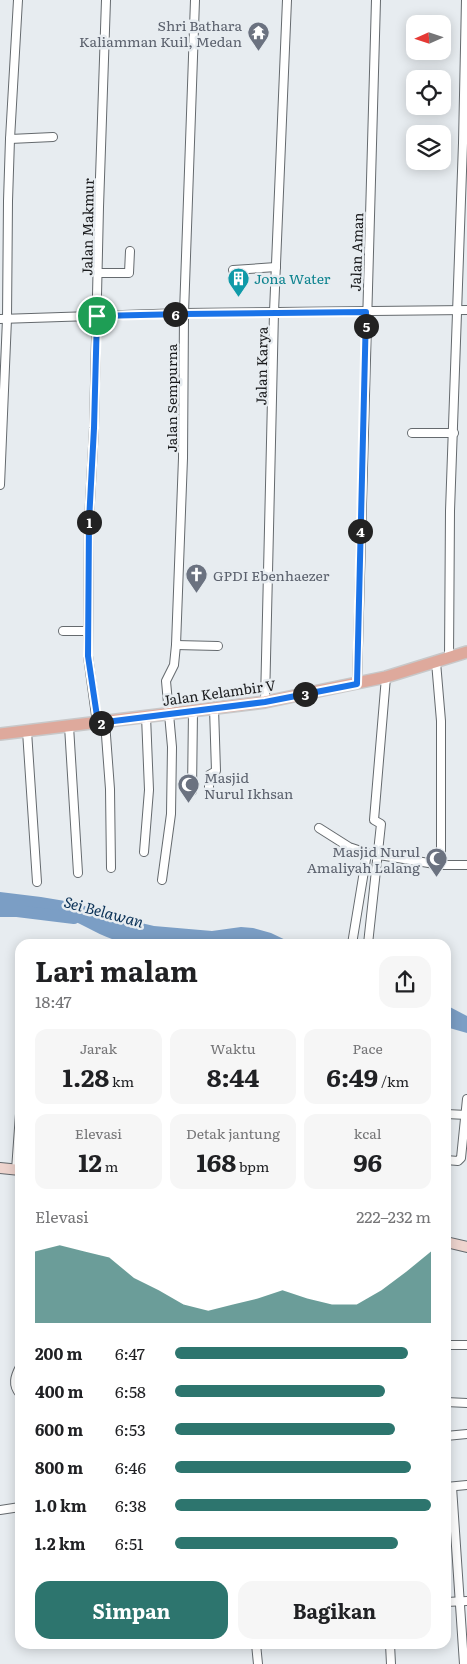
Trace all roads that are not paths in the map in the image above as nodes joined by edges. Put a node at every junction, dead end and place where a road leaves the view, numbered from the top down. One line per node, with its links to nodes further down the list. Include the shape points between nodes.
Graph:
1 (18, 0): 8 (street)
2 (106, 0): 12 (street, Jalan Makmur)
3 (195, 0): 17 (street, Jalan Sempurna)
4 (287, 0): 10 (street, Jalan Karya)
5 (376, 0): 16 (street, Jalan Aman)
6 (466, 0): 14 (street)
7 (53, 138): 8 (street)
8 (10, 139): 19 (street)
9 (130, 251): 12 (street, via 130,273)
10 (276, 267): 11 (street); 15 (street, Jalan Karya)
11 (233, 270)
12 (98, 274): 18 (street, Jalan Makmur)
13 (467, 310): 14 (street)
14 (457, 311): 16 (street); 21 (street)
15 (274, 312): 16 (street); 17 (street); 32 (street, Jalan Karya)
16 (366, 312): 31 (street, Jalan Aman)
17 (184, 314): 18 (street); 25 (street, Jalan Sempurna)
18 (97, 316): 19 (street); 24 (street, Jalan Makmur)
19 (4, 319): 22 (street)
20 (412, 433): 21 (street)
21 (454, 433): 28 (street)
22 (0, 486)
23 (63, 631): 24 (street)
24 (88, 631): 37 (street, Jalan Makmur, via 88,656)
25 (176, 645): 26 (street); 35 (street, Jalan Sempurna, via 174,665 166,681)
26 (218, 646)
27 (467, 652): 28 (main road, Jalan Kelambir V)
28 (449, 656): 29 (main road, Jalan Kelambir V)
29 (436, 662): 30 (main road, Jalan Kelambir V); 47 (street, via 441,721)
30 (386, 677): 31 (main road, Jalan Kelambir V); 46 (street, via 374,820 381,824)
31 (357, 684): 32 (main road, Jalan Kelambir V)
32 (265, 702): 33 (main road, Jalan Kelambir V)
33 (214, 708): 34 (main road, Jalan Kelambir V); 41 (street, via 216,771 209,776)
34 (193, 711): 35 (main road, Jalan Kelambir V); 42 (street)
35 (170, 714): 36 (main road, Jalan Kelambir V); 51 (street, Jalan Sempurna, via 171,814)
36 (146, 716): 37 (main road, Jalan Kelambir V); 44 (street, via 149,790)
37 (101, 723): 38 (main road, Jalan Kelambir V); 49 (street, Jalan Makmur, via 110,789)
38 (69, 726): 39 (main road, Jalan Kelambir V); 50 (street)
39 (27, 730): 40 (main road, Jalan Kelambir V); 52 (street)
40 (0, 734)
41 (209, 789)
42 (192, 791)
43 (320, 828): 45 (street, via 349,847)
44 (144, 852)
45 (367, 853): 46 (street); 53 (street)
46 (378, 855): 47 (street); 54 (street)
47 (441, 865): 48 (street)
48 (467, 865)
49 (111, 868)
50 (78, 873)
51 (162, 880)
52 (37, 882)
53 (353, 939)
54 (369, 939)
55 (467, 1099): 57 (street)
56 (451, 1114): 57 (street)
57 (466, 1116): 58 (street, via 461,1158)
58 (451, 1160)
59 (0, 1168): 60 (street)
60 (15, 1170)
61 (451, 1243): 62 (street)
62 (467, 1246)
63 (451, 1345): 64 (street)
64 (467, 1345)
65 (451, 1402): 66 (street)
66 (467, 1403)
67 (467, 1434): 68 (street)
68 (451, 1436)
69 (467, 1485): 70 (street)
70 (451, 1487)
71 (451, 1502): 74 (street)
72 (15, 1508): 73 (street)
73 (0, 1510)
74 (464, 1601): 75 (street); 80 (street)
75 (451, 1602)
76 (256, 1649): 78 (street)
77 (390, 1649): 79 (street)
78 (258, 1664)
79 (391, 1664)
80 (464, 1664)

